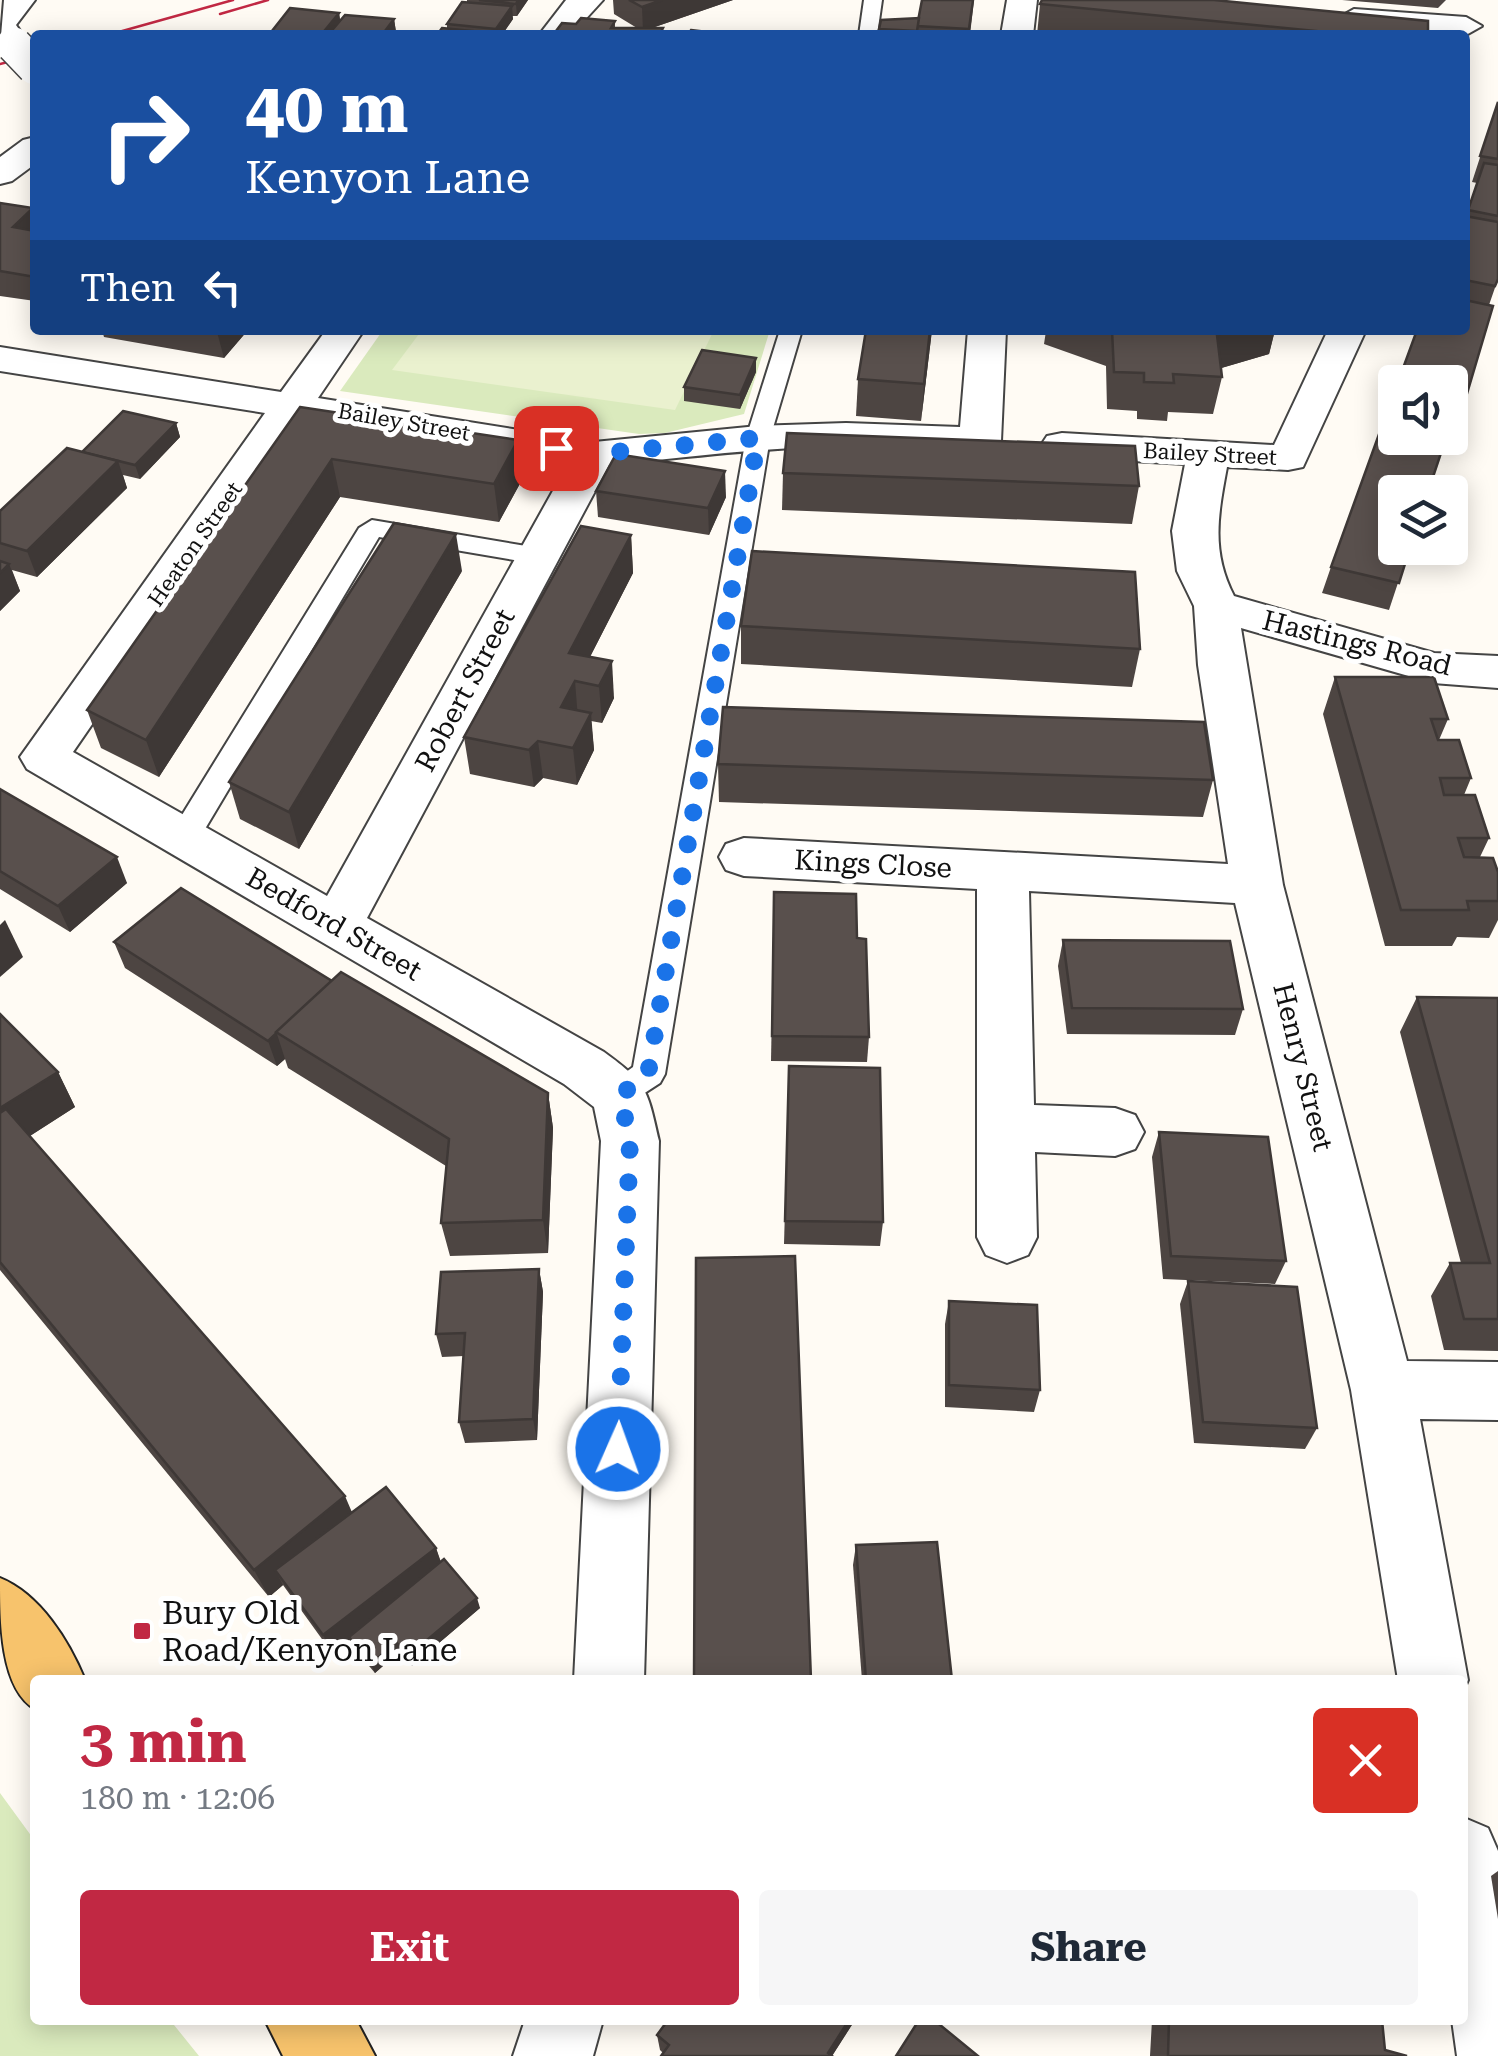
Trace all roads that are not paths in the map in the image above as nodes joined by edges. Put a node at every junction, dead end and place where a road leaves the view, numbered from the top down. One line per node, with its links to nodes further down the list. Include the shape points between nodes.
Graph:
1 (20, 0): 8 (street, via 0,24)
2 (873, 0): 6 (lane)
3 (1022, 0): 7 (street)
4 (1315, 15): 5 (street)
5 (1469, 20)
6 (869, 30)
7 (1018, 30)
8 (25, 56)
9 (30, 152): 10 (street)
10 (0, 177): 11 (street)
11 (30, 182)
12 (342, 335): 17 (street, Heaton Street)
13 (789, 335): 18 (lane)
14 (988, 335): 19 (street)
15 (1345, 335): 21 (street, Bailey Street, via 1288,458)
16 (0, 359): 17 (street, Bailey Street)
17 (294, 403): 20 (street, Bailey Street); 25 (street, Heaton Street)
18 (758, 438): 19 (street, Bailey Street); 20 (street, Bailey Street); 31 (lane, via 648,1074)
19 (980, 440): 21 (street, Bailey Street)
20 (594, 454): 22 (street, Robert Street)
21 (1208, 454): 23 (street, Henry Street, via 1194,531 1199,572)
22 (538, 556): 26 (lane, via 372,528); 30 (street, Robert Street)
23 (1216, 606): 24 (street, Hastings Road, via 1432,668); 29 (street, Henry Street)
24 (1498, 672)
25 (44, 757): 26 (street, Bedford Street)
26 (184, 836): 30 (street, Bedford Street)
27 (744, 857): 28 (street, Kings Close)
28 (1002, 871): 29 (street, Kings Close); 32 (street)
29 (1257, 885): 35 (street, Henry Street)
30 (337, 926): 31 (street, Bedford Street)
31 (620, 1095): 39 (street, via 630,1141)
32 (1005, 1127): 33 (street); 34 (street)
33 (1115, 1132)
34 (1007, 1237)
35 (1383, 1390): 36 (street); 40 (street, Henry Street)
36 (1498, 1390)
37 (0, 1612): 38 (main road)
38 (46, 1675)
39 (608, 1675)
40 (1431, 1675)
41 (1468, 1889): 46 (street)
42 (308, 2025): 44 (main road)
43 (562, 2025): 45 (street)
44 (336, 2056)
45 (553, 2056)
46 (1497, 2056)

